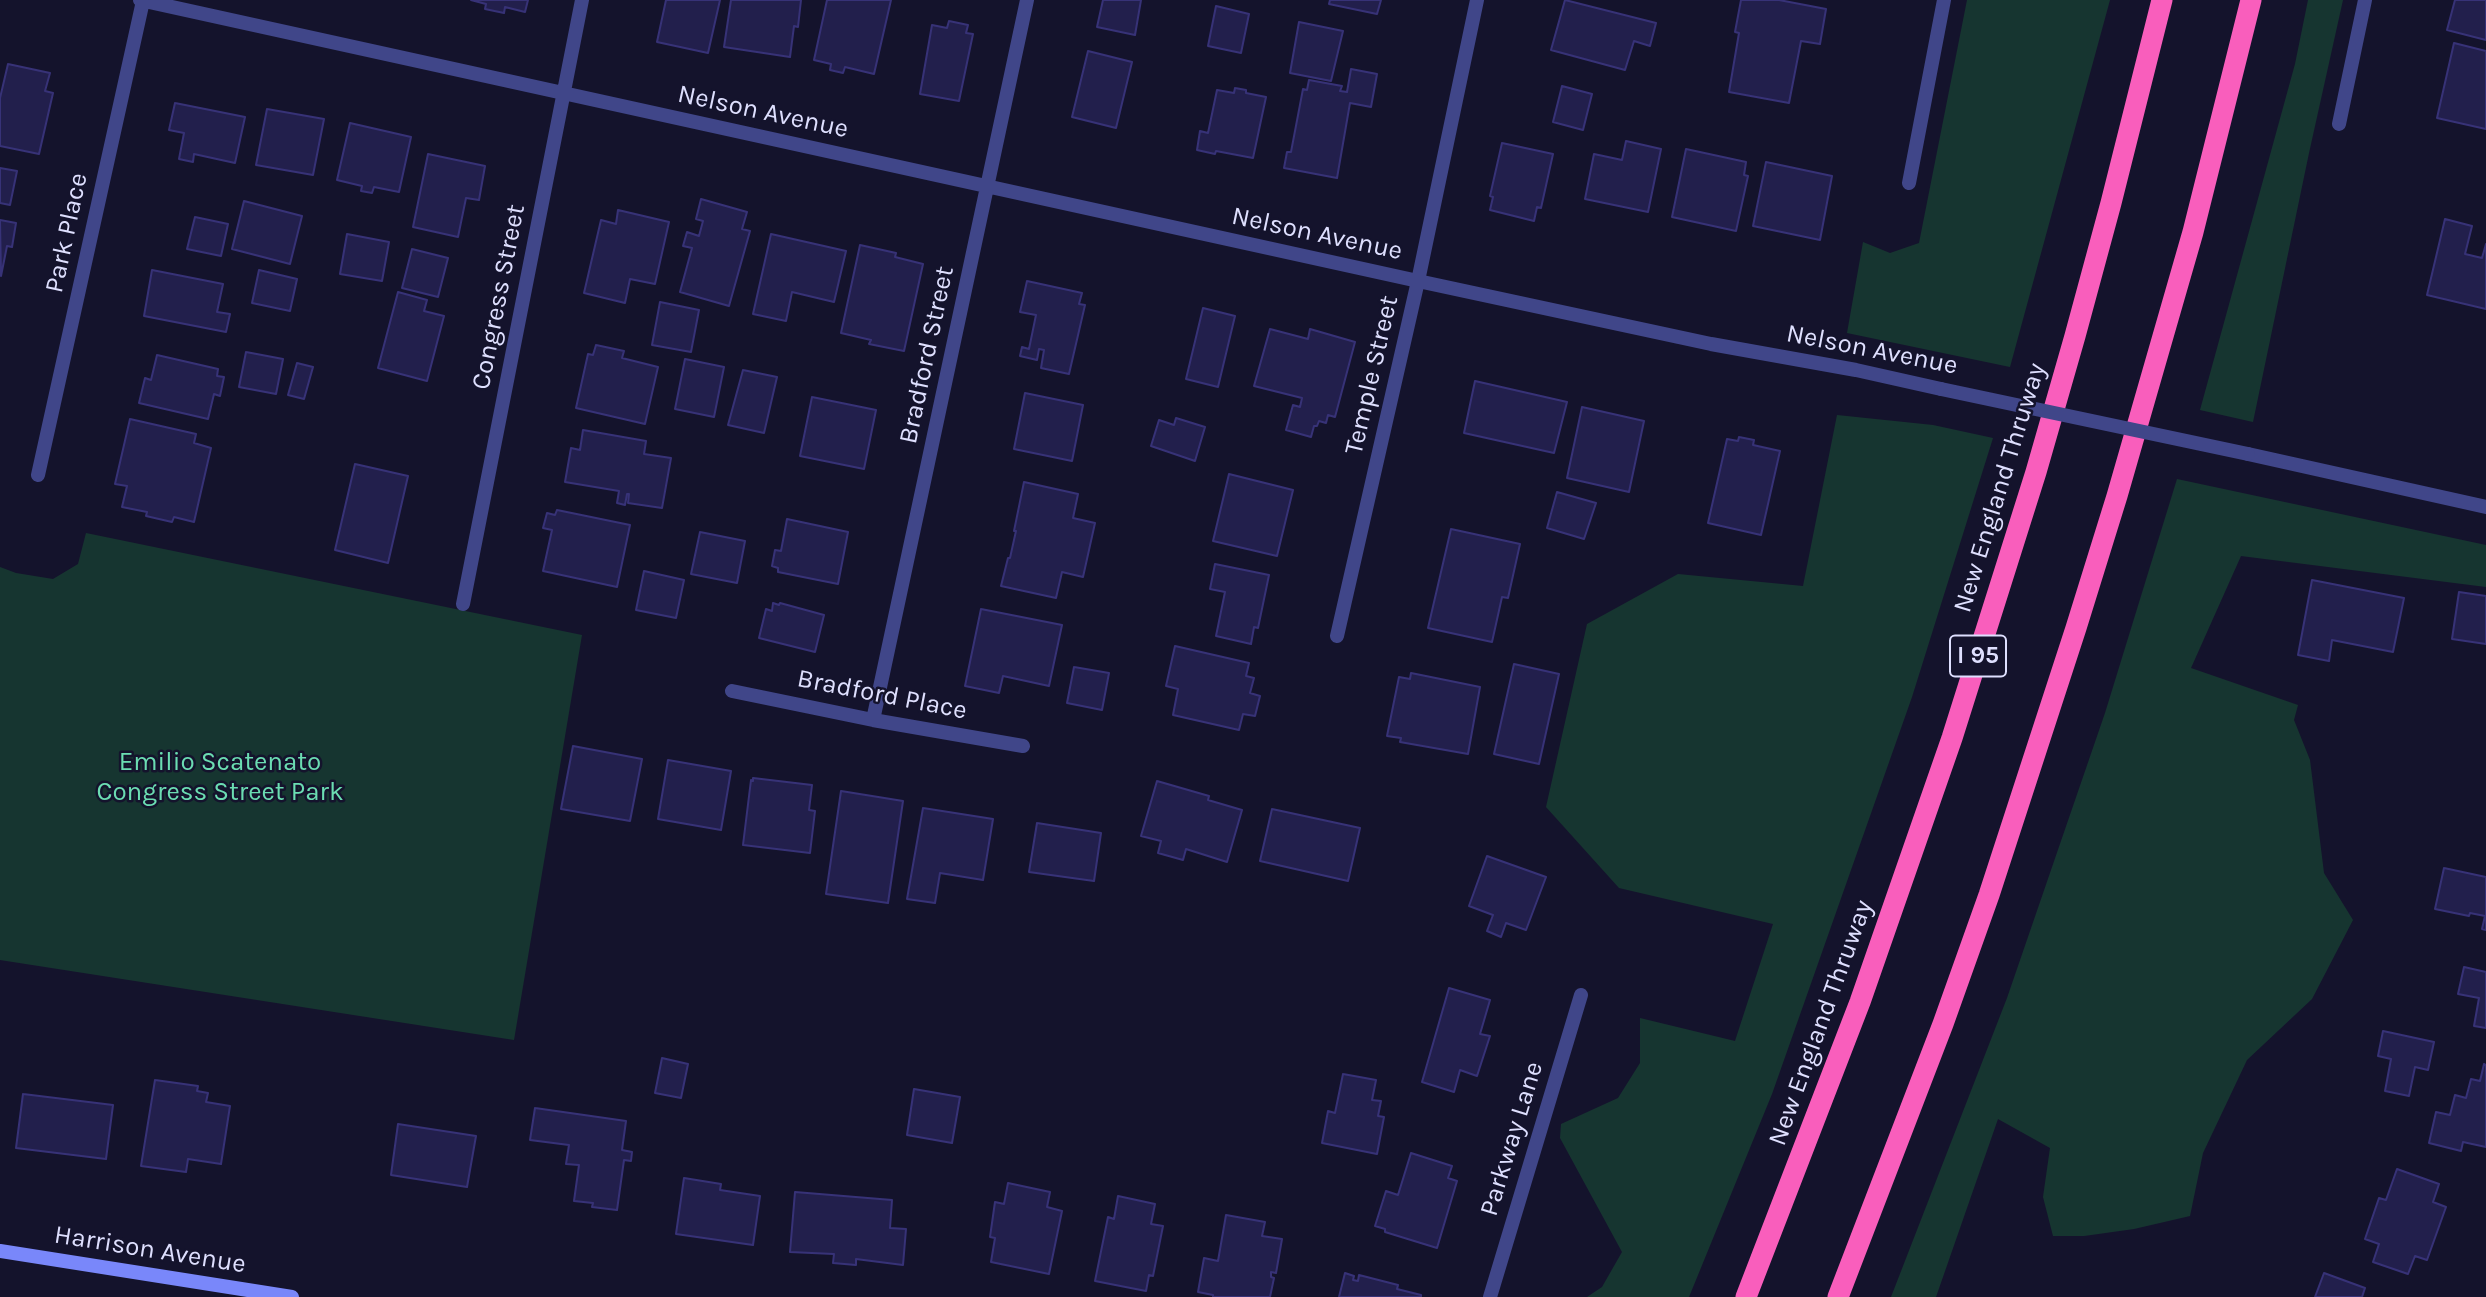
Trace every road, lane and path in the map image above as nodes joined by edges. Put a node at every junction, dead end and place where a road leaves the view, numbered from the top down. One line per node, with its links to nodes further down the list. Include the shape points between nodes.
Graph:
1 (141, 0): 9 (street, Nelson Avenue); 14 (street, Park Place)
2 (582, 0): 9 (street, Congress Street)
3 (1027, 0): 12 (street, Bradford Street)
4 (1477, 0): 13 (street, Temple Street)
5 (1944, 0): 11 (street)
6 (2162, 0): 26 (highway, New England Thruway / I 95, via 2075,336 1968,690 1860,1002)
7 (2251, 0): 27 (highway, via 2193,232 2081,614 1975,934)
8 (2365, 0): 10 (street)
9 (564, 93): 12 (street, Nelson Avenue); 16 (street, Congress Street)
10 (2339, 124)
11 (1909, 183)
12 (988, 187): 13 (street, Nelson Avenue); 19 (street, Bradford Street)
13 (1418, 281): 15 (street, Nelson Avenue, bridge, via 1856,370); 17 (street, Temple Street)
14 (38, 475)
15 (2486, 507)
16 (463, 604)
17 (1337, 636)
18 (732, 691): 19 (street, Bradford Place)
19 (873, 720): 20 (street, Bradford Place)
20 (1023, 746)
21 (1581, 995): 25 (street, Parkway Lane)
22 (0, 1251): 23 (main road, Harrison Avenue)
23 (239, 1293): 24 (main road, Harrison Avenue)
24 (292, 1297)
25 (1490, 1297)
26 (1746, 1297)
27 (1838, 1297)

